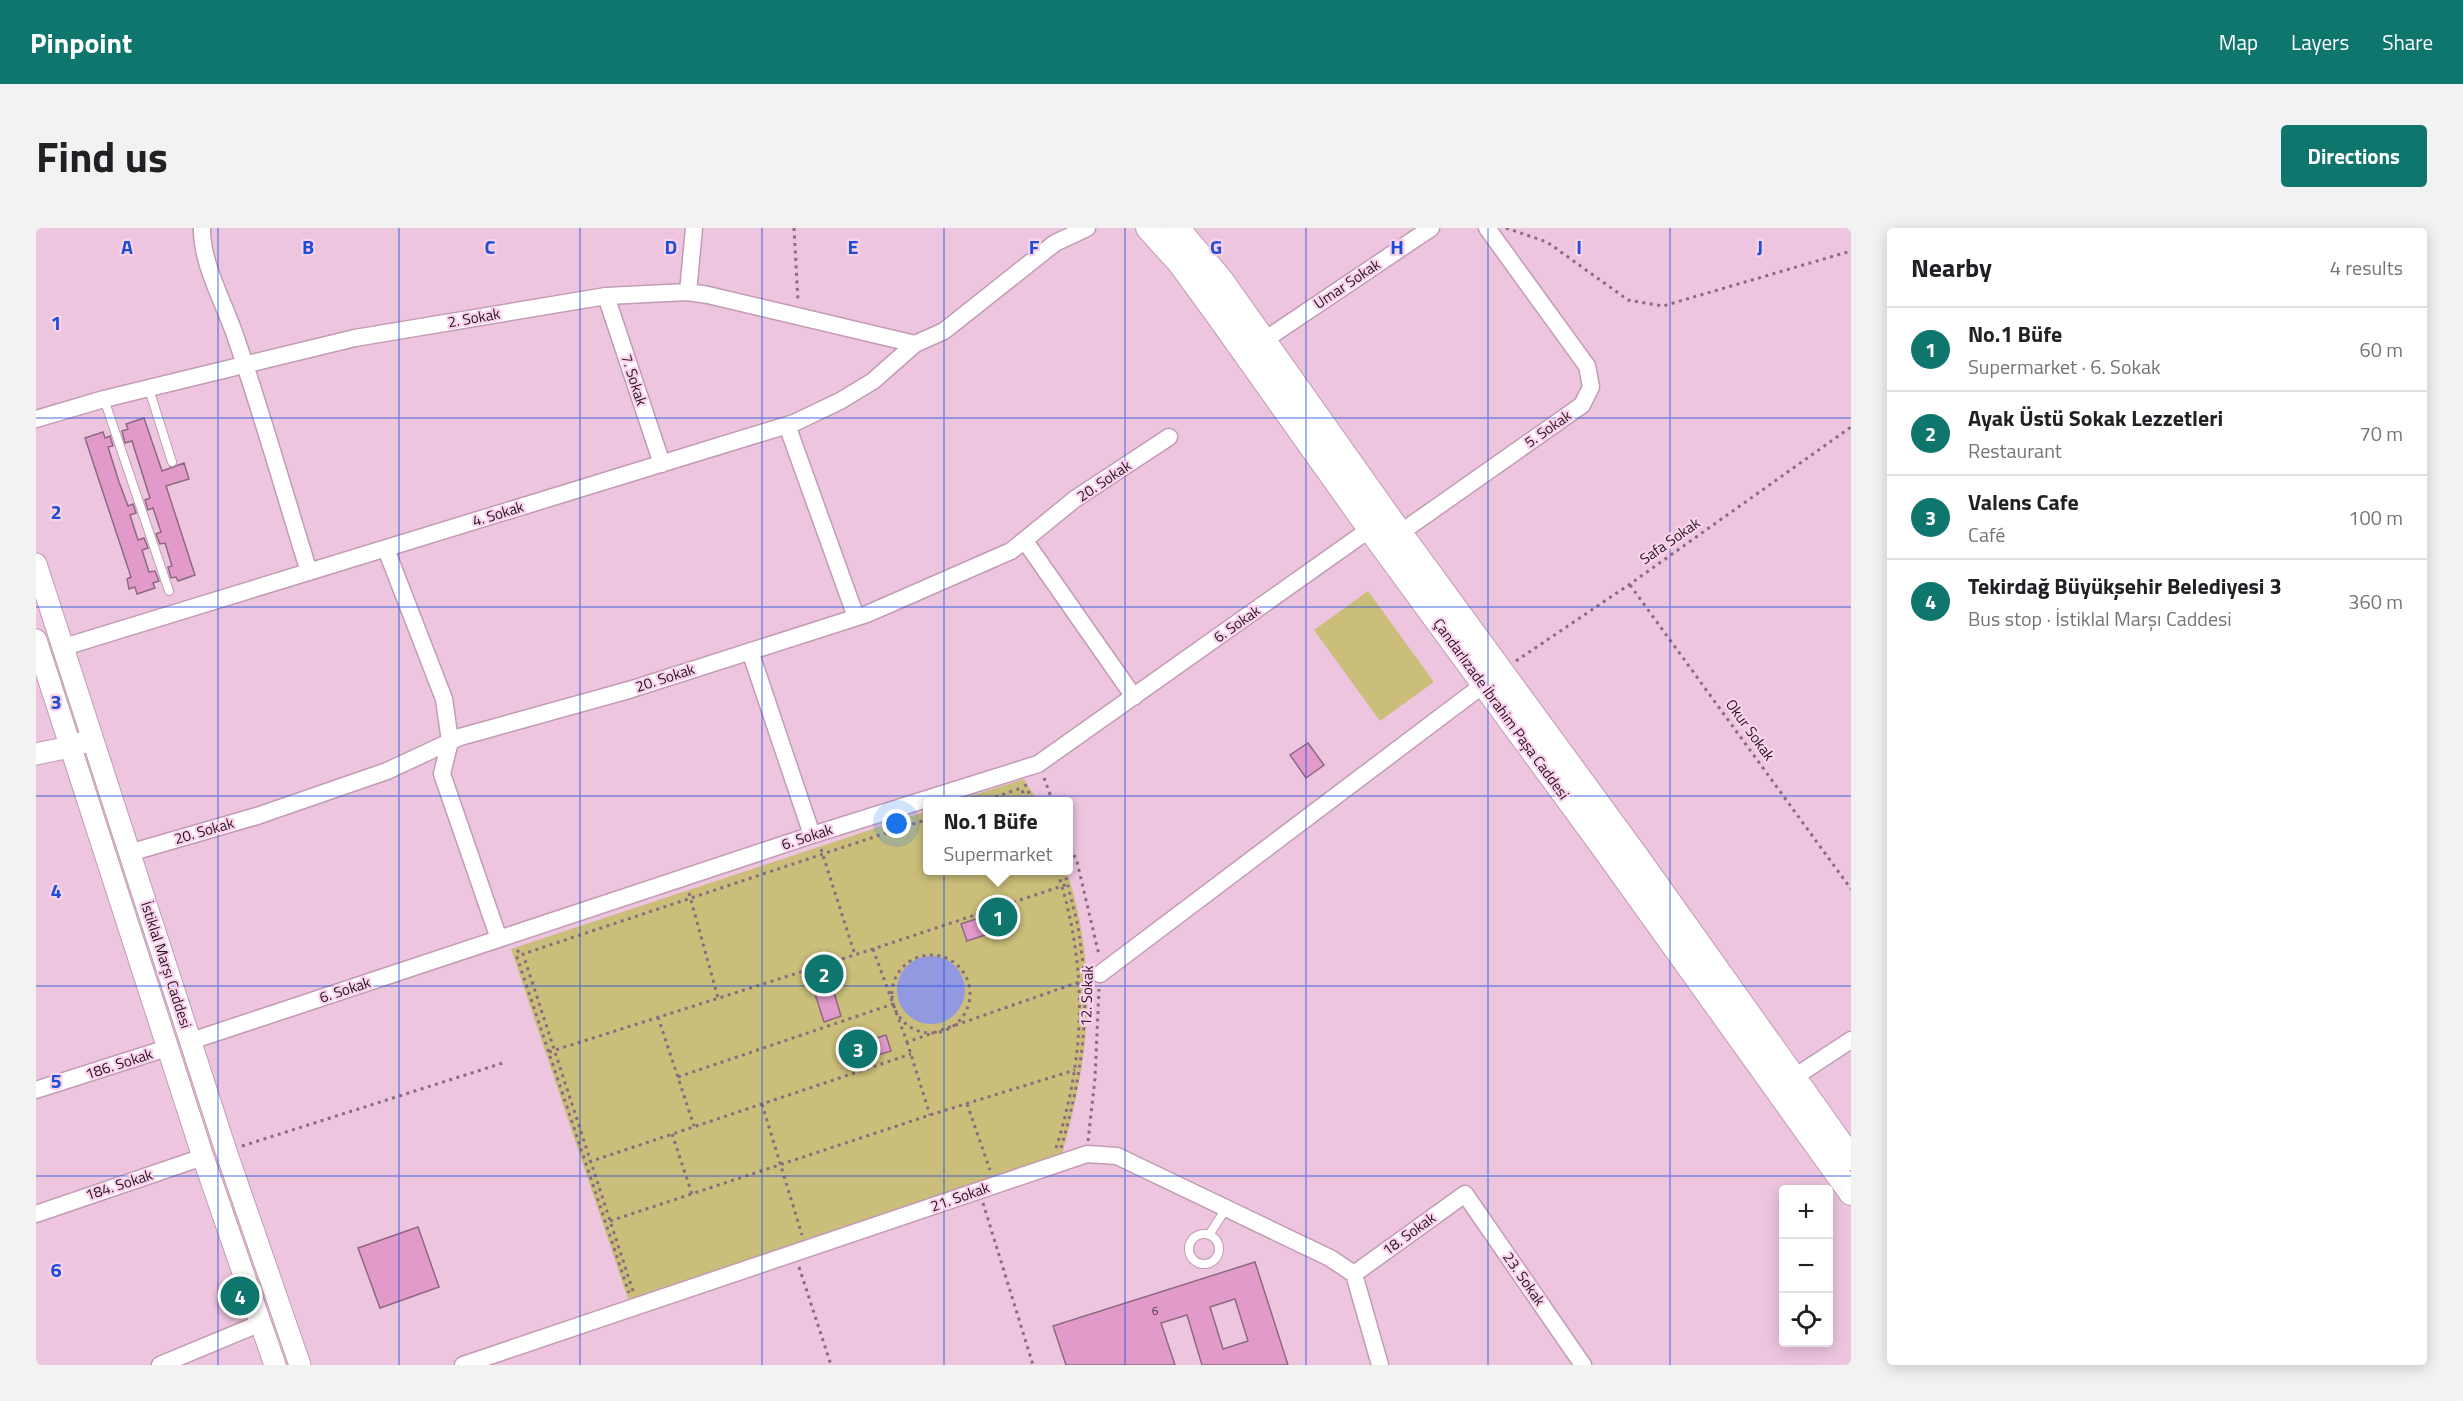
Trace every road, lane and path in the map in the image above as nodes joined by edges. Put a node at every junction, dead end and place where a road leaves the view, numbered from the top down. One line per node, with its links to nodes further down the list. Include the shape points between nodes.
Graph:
1 (202, 228): 16 (street, via 210,267)
2 (694, 228): 11 (street)
3 (794, 228): 13 (path)
4 (1087, 228): 15 (street, 4. Sokak, via 1055,243 944,331)
5 (1148, 228): 25 (main road, Çandarlızade İbrahim Paşa Caddesi, via 1179,262)
6 (1178, 228): 14 (main road, Çandarlızade İbrahim Paşa Caddesi, via 1221,280)
7 (1431, 228): 14 (street, Umar Sokak)
8 (1487, 228): 26 (street, 5. Sokak, via 1587,366 1592,387 1582,405)
9 (1506, 228): 10 (path, via 1548,242 1628,300 1663,306)
10 (1851, 251)
11 (688, 292): 12 (street, 2. Sokak); 15 (street, 2. Sokak)
12 (606, 296): 16 (street, 2. Sokak, via 355,338); 24 (street, 7. Sokak)
13 (798, 303)
14 (1263, 341): 26 (main road, Çandarlızade İbrahim Paşa Caddesi)
15 (915, 344): 20 (street, 4. Sokak, via 873,381)
16 (245, 365): 17 (street, 2. Sokak); 30 (street)
17 (149, 389): 18 (street, 2. Sokak); 23 (lane)
18 (104, 399): 19 (street, 2. Sokak); 32 (lane)
19 (36, 419)
20 (787, 425): 24 (street, 4. Sokak); 33 (street)
21 (1851, 427): 31 (path, Safa Sokak)
22 (1169, 437): 27 (street, 20. Sokak, via 1076,499)
23 (172, 462)
24 (662, 464): 28 (street, 4. Sokak)
25 (1370, 529): 37 (main road, Çandarlızade İbrahim Paşa Caddesi); 38 (street, 6. Sokak)
26 (1400, 533): 37 (main road, Çandarlızade İbrahim Paşa Caddesi)
27 (1025, 541): 33 (street, 20. Sokak, via 1011,551); 38 (street)
28 (386, 549): 30 (street, 4. Sokak); 40 (street, via 444,699)
29 (36, 564): 35 (street, İstiklal Marşı Caddesi)
30 (309, 572): 35 (street, 4. Sokak)
31 (1630, 585): 37 (path, Safa Sokak); 60 (path, Okur Sokak)
32 (169, 591)
33 (856, 617): 36 (street, 20. Sokak)
34 (36, 640): 41 (street, İstiklal Marşı Caddesi)
35 (63, 647): 39 (street, İstiklal Marşı Caddesi)
36 (750, 651): 40 (street, 20. Sokak); 50 (street)
37 (1492, 678): 66 (street); 83 (main road, Çandarlızade İbrahim Paşa Caddesi, via 1637,857); 100 (main road, Çandarlızade İbrahim Paşa Caddesi, via 1603,847)
38 (1134, 697): 43 (street, 6. Sokak)
39 (92, 738): 41 (street); 52 (street, İstiklal Marşı Caddesi)
40 (450, 741): 52 (street, 20. Sokak, via 387,771 257,816); 63 (street, via 442,774)
41 (70, 747): 42 (street); 75 (street, İstiklal Marşı Caddesi)
42 (36, 754)
43 (1038, 764): 44 (street, 6. Sokak); 47 (path)
44 (933, 797)
45 (993, 797): 46 (path, via 1021,788)
46 (1026, 797)
47 (1051, 797)
48 (923, 800): 50 (street, 6. Sokak)
49 (923, 820): 54 (path)
50 (812, 835): 63 (street, 6. Sokak)
51 (831, 845): 54 (path, via 821,849)
52 (129, 853): 73 (street, İstiklal Marşı Caddesi)
53 (1073, 853): 66 (path, 12. Sokak, via 1098,950)
54 (822, 854): 62 (path); 65 (path)
55 (766, 867): 61 (path)
56 (1059, 875): 59 (path)
57 (1065, 875): 58 (path)
58 (1068, 884): 59 (path); 66 (path)
59 (1062, 886): 64 (path); 67 (path)
60 (1851, 890)
61 (689, 893): 62 (path); 77 (path, via 519,950 516,954)
62 (690, 898): 68 (path); 76 (path, via 523,954)
63 (499, 939): 73 (street, 6. Sokak)
64 (873, 949): 65 (path); 69 (path)
65 (855, 955): 68 (path)
66 (1093, 977): 67 (path); 80 (path); 93 (path, 12. Sokak, via 1095,1078)
67 (1080, 981): 71 (path); 81 (path, via 1081,1024)
68 (718, 998): 70 (path)
69 (893, 1004): 71 (path, via 902,1020 918,1031); 71 (path, via 896,977 908,962 934,955 951,960 968,981 969,1001 961,1018); 74 (path); 82 (path)
70 (658, 1017): 76 (path); 82 (path)
71 (946, 1030): 74 (path)
72 (1851, 1040): 83 (street)
73 (191, 1041): 91 (street, İstiklal Marşı Caddesi)
74 (907, 1042): 78 (path)
75 (167, 1048): 84 (street, 186. Sokak); 94 (street, İstiklal Marşı Caddesi)
76 (554, 1050): 77 (path); 96 (path)
77 (549, 1052): 97 (path)
78 (911, 1054): 85 (path); 87 (path)
79 (506, 1062): 91 (path)
80 (1081, 1069): 81 (path); 92 (path)
81 (1075, 1070): 86 (path); 90 (path)
82 (678, 1077): 88 (path)
83 (1793, 1078): 95 (main road, Çandarlızade İbrahim Paşa Caddesi)
84 (36, 1090)
85 (762, 1104): 88 (path); 98 (path)
86 (967, 1104): 87 (path); 99 (path, via 992,1172)
87 (930, 1115): 98 (path)
88 (694, 1127): 89 (path)
89 (672, 1134): 96 (path); 101 (path)
90 (1056, 1148)
91 (226, 1151): 114 (street, İstiklal Marşı Caddesi)
92 (1060, 1152)
93 (1087, 1155): 99 (street, 21. Sokak); 103 (street, 21. Sokak, via 1117,1156)
94 (203, 1157): 104 (street, 184. Sokak); 111 (street, İstiklal Marşı Caddesi)
95 (1851, 1158)
96 (591, 1161): 97 (path); 105 (path)
97 (586, 1163): 105 (path)
98 (780, 1165): 101 (path); 107 (path)
99 (979, 1182): 107 (street, 21. Sokak); 117 (path)
100 (1851, 1193)
101 (692, 1194): 105 (path)
102 (1465, 1194): 108 (street, 18. Sokak); 119 (street, 23. Sokak)
103 (1227, 1207): 106 (lane); 108 (street, 21. Sokak)
104 (36, 1215)
105 (608, 1222): 109 (path); 110 (path, via 629,1293 632,1296)
106 (1209, 1236)
107 (799, 1246): 115 (street, 21. Sokak); 116 (path)
108 (1354, 1274): 118 (street)
109 (633, 1292)
110 (642, 1292)
111 (261, 1323): 112 (street); 113 (street, İstiklal Marşı Caddesi)
112 (160, 1365)
113 (275, 1365)
114 (300, 1365)
115 (463, 1365)
116 (831, 1365)
117 (1033, 1365)
118 (1380, 1365)
119 (1583, 1365)

